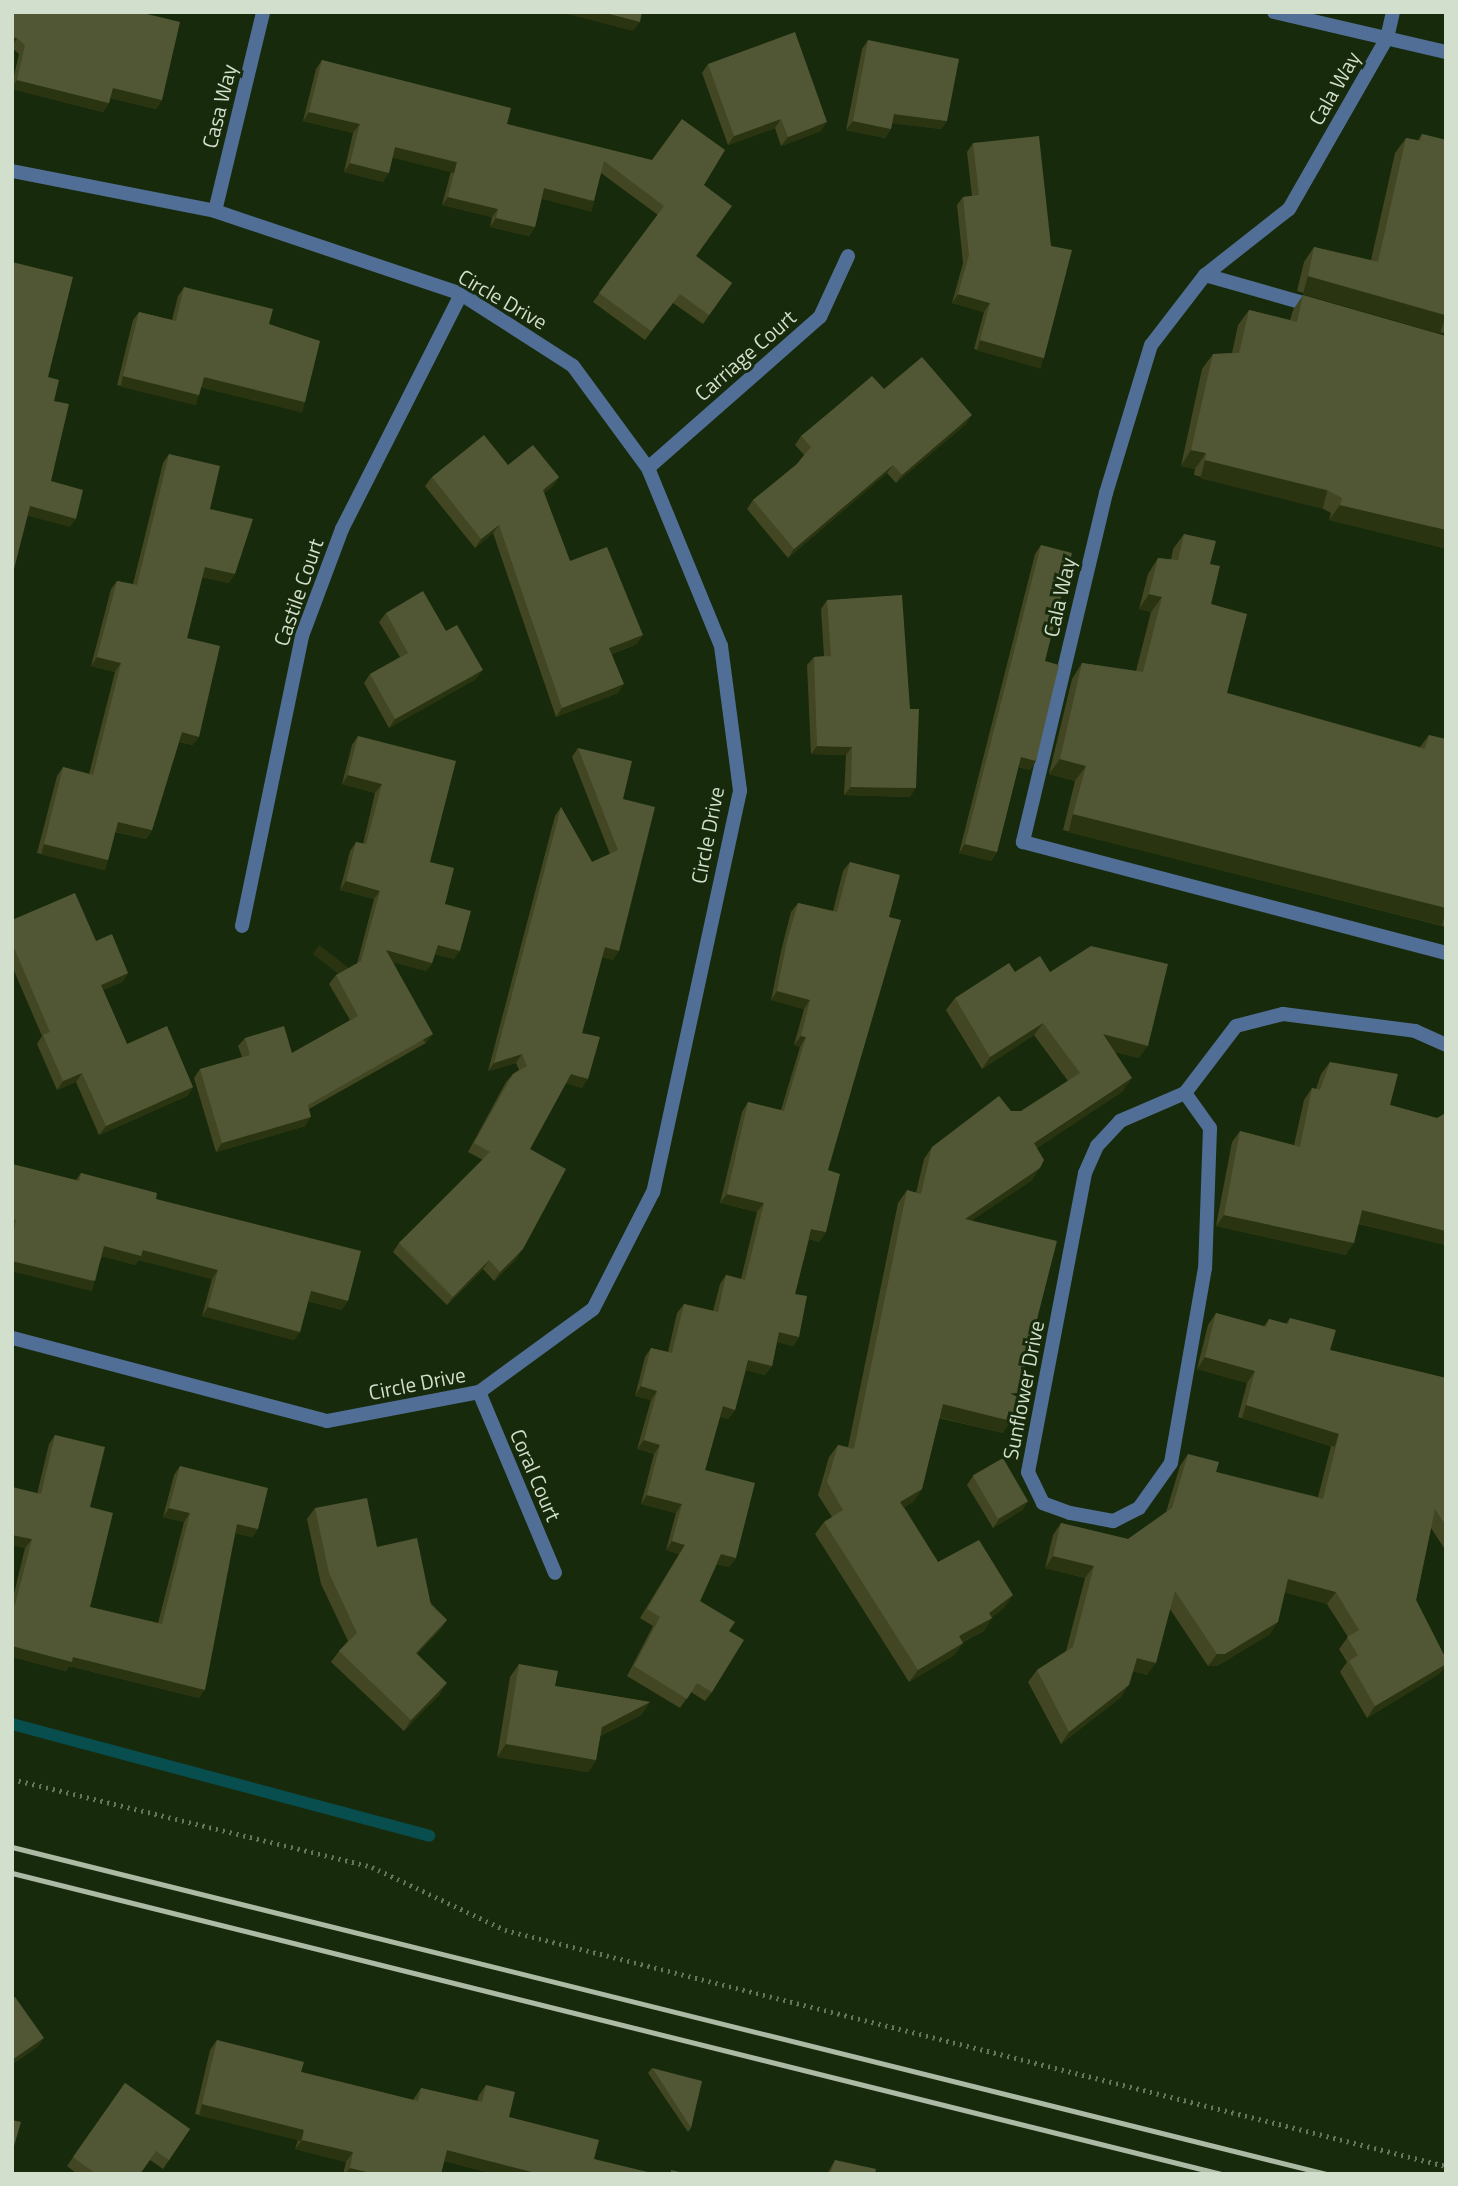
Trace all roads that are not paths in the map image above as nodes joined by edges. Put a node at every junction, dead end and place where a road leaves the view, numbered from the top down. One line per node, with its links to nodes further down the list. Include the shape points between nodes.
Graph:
1 (263, 12): 7 (street, Casa Way)
2 (1274, 12): 4 (street)
3 (1393, 12): 4 (street, Cala Way)
4 (1387, 38): 5 (street); 9 (street, Cala Way, via 1289,209)
5 (1446, 52)
6 (12, 171): 7 (street, Circle Drive)
7 (215, 211): 10 (street, Circle Drive)
8 (848, 256): 12 (street, Carriage Court, via 820,317)
9 (1205, 275): 11 (street); 14 (street, Cala Way, via 1152,345 1106,493 1023,842)
10 (461, 294): 12 (street, Circle Drive, via 573,366); 13 (street, Castile Court, via 342,529 302,636)
11 (1339, 313)
12 (648, 468): 18 (street, Circle Drive, via 721,646 740,790 653,1192 593,1309)
13 (242, 926)
14 (1446, 953)
15 (1446, 1045): 16 (street, Sunflower Drive, via 1415,1031 1283,1014 1236,1026)
16 (1185, 1093): 16 (street, Sunflower Drive, via 1120,1121 1097,1146 1086,1173 1028,1472 1043,1503 1070,1513 1113,1521 1139,1508 1171,1463 1205,1268 1210,1128)
17 (12, 1338): 18 (street, Circle Drive, via 327,1421)
18 (479, 1392): 19 (street, Coral Court)
19 (555, 1573)

